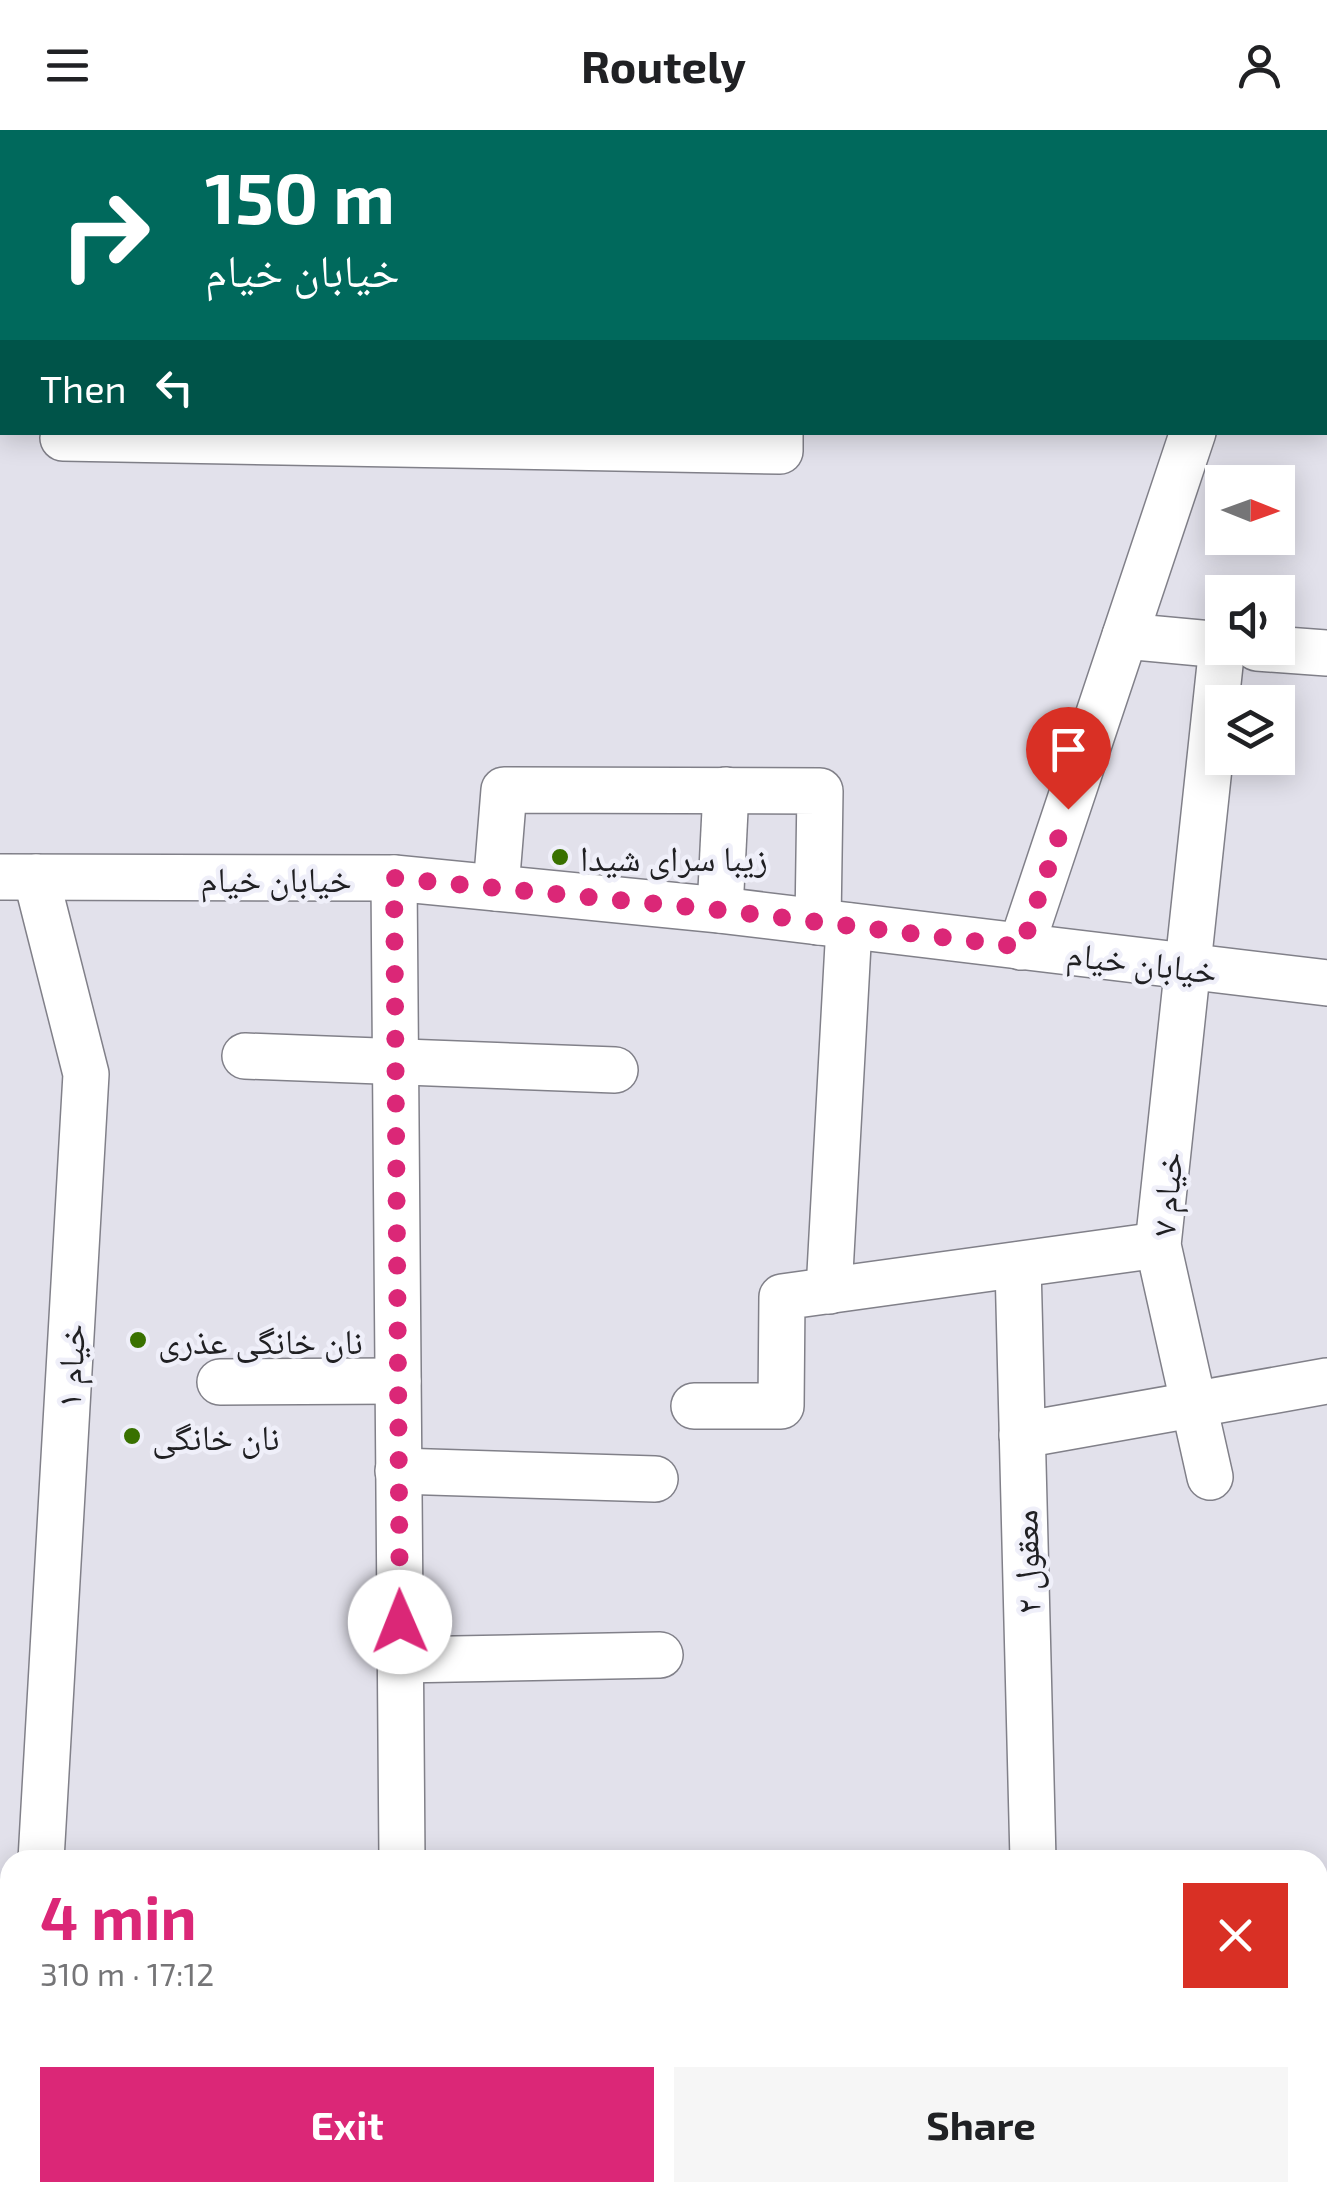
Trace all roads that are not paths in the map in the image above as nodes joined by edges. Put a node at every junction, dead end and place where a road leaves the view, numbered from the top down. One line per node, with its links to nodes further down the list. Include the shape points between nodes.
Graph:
1 (780, 435): 4 (street, via 780,451)
2 (1192, 435): 5 (street)
3 (64, 438): 4 (street)
4 (549, 440)
5 (1125, 636): 6 (street); 16 (street)
6 (1205, 643)
7 (1295, 651): 8 (street)
8 (1327, 654)
9 (1220, 665): 17 (street, خیام ۷)
10 (726, 790): 13 (street, via 504,790); 14 (street); 15 (street, via 820,790)
11 (18, 877): 12 (street, خیابان خیام); 36 (street, خیام ۱, via 86,1074)
12 (394, 878): 13 (street, خیابان خیام); 20 (street)
13 (496, 888): 14 (street, خیابان خیام)
14 (720, 910): 15 (street, خیابان خیام)
15 (834, 924): 16 (street, خیابان خیام); 24 (street)
16 (1022, 947): 17 (street, خیابان خیام)
17 (1188, 966): 18 (street, خیابان خیام); 22 (street, خیام ۷)
18 (1327, 983)
19 (245, 1056): 20 (street)
20 (395, 1062): 21 (street); 25 (street)
21 (614, 1070)
22 (1158, 1245): 23 (street); 28 (street, خیام ۷)
23 (1018, 1265): 24 (street); 30 (street, معقول ۲)
24 (829, 1291): 29 (street, via 782,1297 781,1406)
25 (398, 1381): 27 (street); 31 (street)
26 (1327, 1381): 28 (street)
27 (220, 1382)
28 (1194, 1405): 30 (street); 32 (street, خیام ۷)
29 (694, 1406)
30 (1022, 1436): 38 (street, معقول ۲)
31 (398, 1471): 33 (street); 35 (street)
32 (1210, 1477)
33 (655, 1480)
34 (660, 1655): 35 (street)
35 (400, 1660): 37 (street)
36 (42, 1850)
37 (402, 1850)
38 (1033, 1850)

